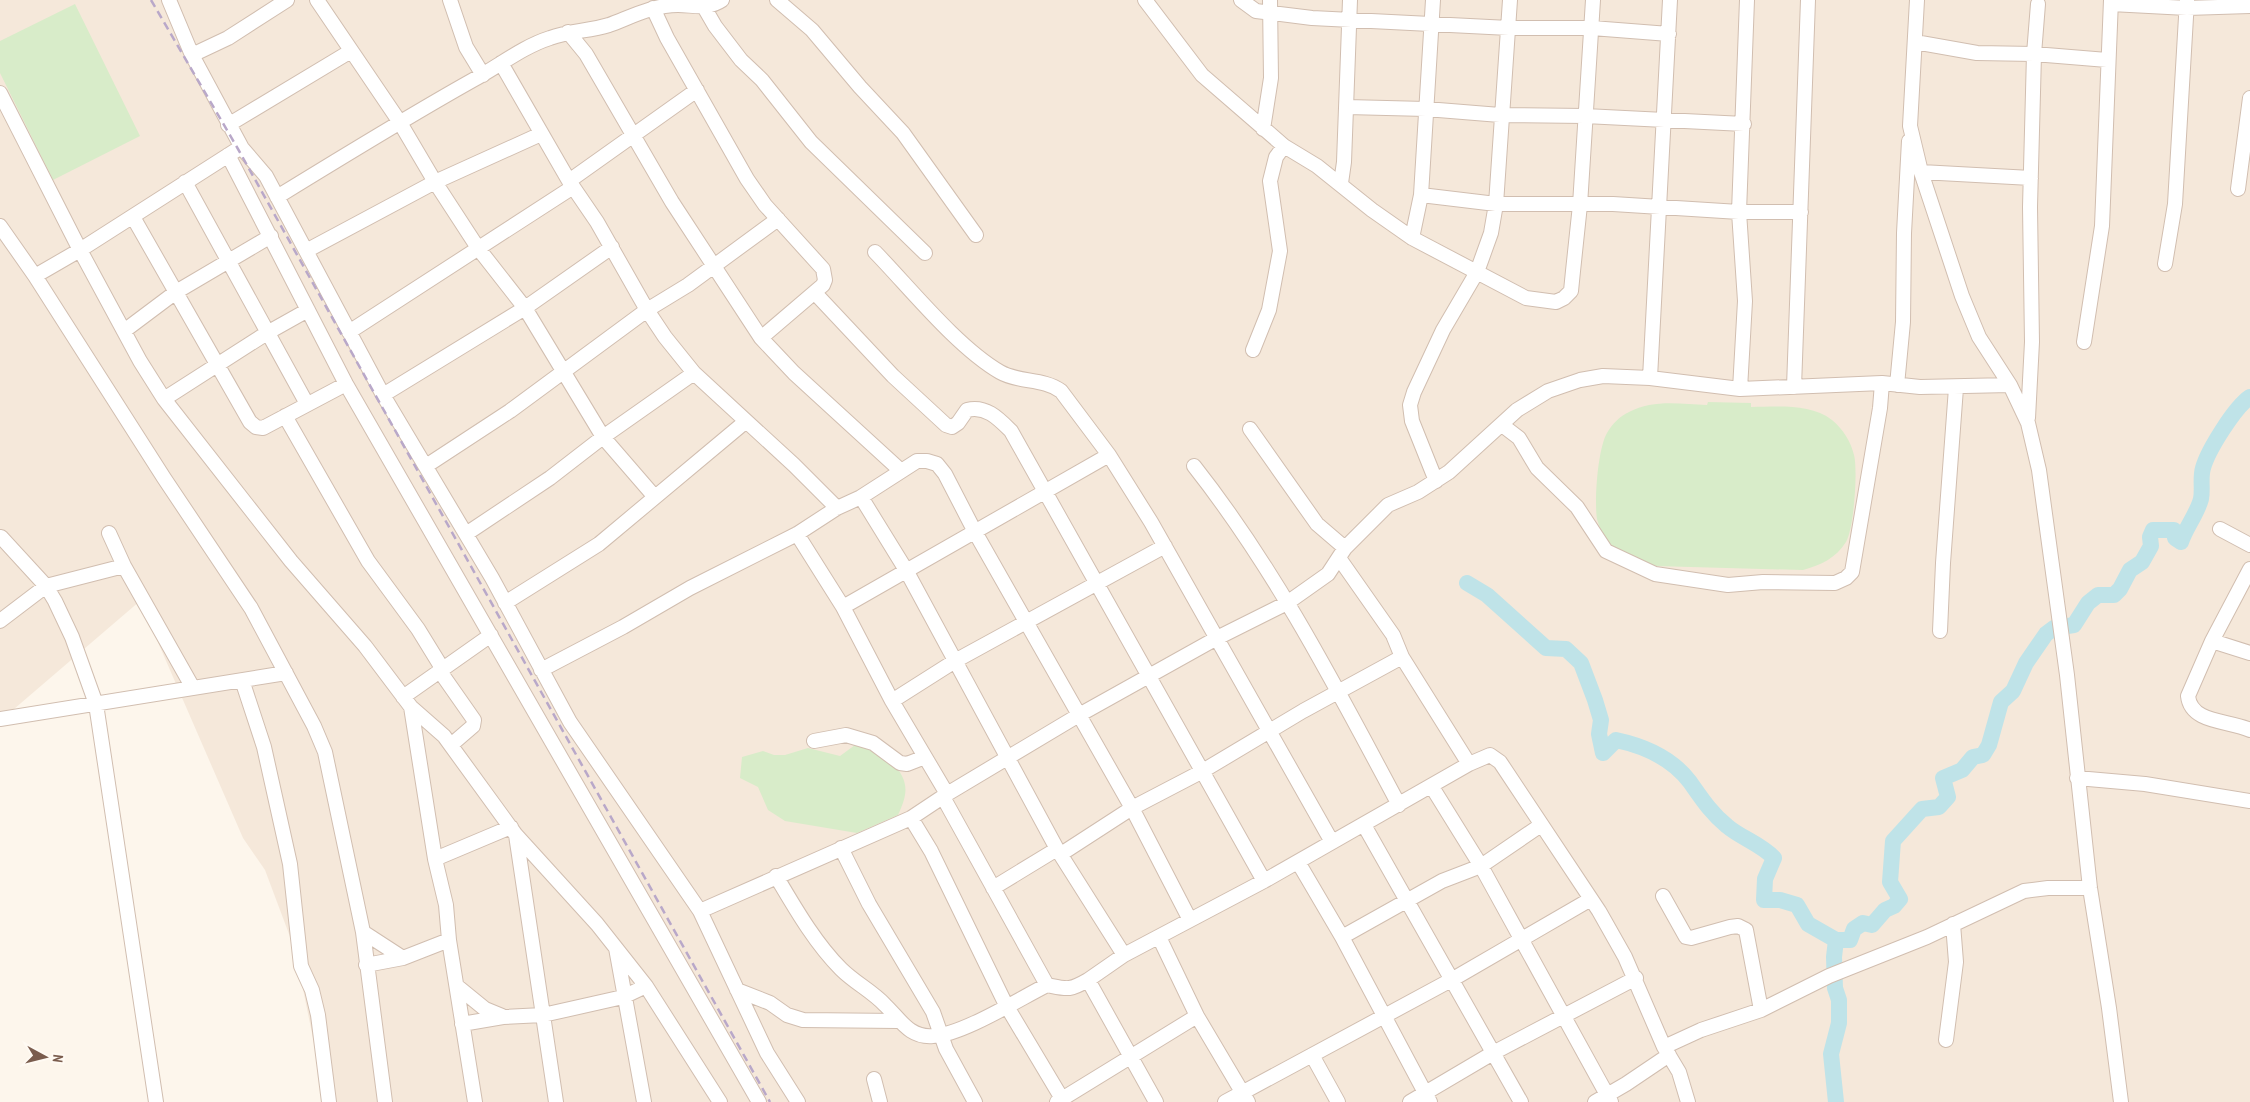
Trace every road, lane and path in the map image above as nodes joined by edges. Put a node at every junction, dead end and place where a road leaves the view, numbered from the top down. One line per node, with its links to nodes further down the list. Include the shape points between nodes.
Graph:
1 (169, 0): 33 (street)
2 (286, 0): 33 (street, via 228,38)
3 (316, 0): 31 (street)
4 (450, 0): 36 (street, via 466,47)
5 (722, 0): 22 (street)
6 (777, 0): 72 (street, via 812,30 903,133)
7 (1145, 0): 49 (street, via 1202,75)
8 (1241, 0): 20 (street, via 1256,11)
9 (1350, 0): 24 (street)
10 (1433, 0): 25 (street)
11 (1510, 0): 26 (street)
12 (1592, 0): 27 (street)
13 (1670, 0): 29 (street)
14 (1747, 0): 46 (street)
15 (1808, 0): 68 (street)
16 (1917, 0): 30 (street)
17 (2111, 2): 19 (street); 34 (street)
18 (2038, 4): 32 (street)
19 (2187, 4): 21 (street); 82 (street, via 2175,204)
20 (1269, 6): 24 (street); 49 (street, via 1271,78)
21 (2250, 6)
22 (704, 7): 23 (street, via 678,5); 80 (street, via 714,26 811,142)
23 (653, 8): 28 (street, via 582,32); 37 (street)
24 (1349, 20): 25 (street); 40 (street)
25 (1432, 23): 26 (street); 41 (street)
26 (1509, 28): 27 (street); 42 (street)
27 (1592, 28): 29 (street); 43 (street)
28 (568, 32): 35 (street, via 532,44); 51 (street, via 586,54)
29 (1670, 34): 45 (street)
30 (1915, 42): 32 (street, via 1977,53); 48 (street)
31 (351, 51): 44 (street); 47 (street)
32 (2034, 54): 34 (street); 56 (street)
33 (192, 55): 47 (street)
34 (2107, 60): 95 (street, via 2102,226)
35 (501, 62): 36 (street); 50 (street)
36 (483, 74): 44 (street)
37 (697, 90): 51 (street); 70 (street, via 746,179)
38 (0, 93): 77 (street)
39 (2250, 98): 61 (street)
40 (1347, 107): 41 (street); 59 (street)
41 (1426, 109): 42 (street); 62 (street)
42 (1500, 115): 43 (street); 64 (street)
43 (1585, 116): 45 (street); 65 (street)
44 (399, 121): 58 (street); 63 (street)
45 (1664, 121): 46 (street); 66 (street)
46 (1744, 124): 67 (street)
47 (228, 125): 53 (street)
48 (1910, 126): 55 (street); 103 (street, via 1904,233 1904,322)
49 (1263, 129): 52 (street)
50 (541, 134): 58 (street); 60 (street)
51 (632, 135): 60 (street); 83 (street)
52 (1284, 146): 59 (street); 96 (street, via 1276,157 1270,182 1280,262 1272,283 1269,310)
53 (242, 148): 54 (street); 63 (street, via 266,176)
54 (228, 155): 57 (street); 73 (street)
55 (1921, 172): 56 (street); 104 (street, via 1951,268 1979,337)
56 (2031, 178): 113 (street, via 2032,342)
57 (185, 182): 69 (street); 81 (street)
58 (435, 182): 76 (street); 78 (street)
59 (1341, 183): 74 (street)
60 (571, 184): 75 (street); 76 (street)
61 (2238, 189)
62 (1421, 195): 64 (street); 74 (street)
63 (277, 197): 78 (street)
64 (1496, 204): 65 (street); 84 (street, via 1491,233)
65 (1580, 205): 66 (street); 84 (street, via 1570,290 1564,298 1556,302 1526,298)
66 (1659, 208): 67 (street); 100 (street)
67 (1739, 212): 68 (street); 107 (street, via 1745,301)
68 (1801, 212): 105 (street)
69 (133, 216): 77 (street); 86 (street)
70 (778, 218): 83 (street); 87 (street, via 823,269 825,280)
71 (0, 226): 85 (street)
72 (976, 235)
73 (271, 236): 81 (street); 89 (street)
74 (1412, 238): 84 (street)
75 (612, 247): 88 (street); 90 (street)
76 (478, 248): 88 (street); 93 (street)
77 (80, 250): 85 (street); 91 (street)
78 (306, 251): 93 (street)
79 (875, 252): 117 (street, via 984,362 1002,373 1051,384 1062,391)
80 (925, 253)
81 (228, 260): 86 (street); 92 (street)
82 (2165, 264)
83 (712, 266): 90 (street); 94 (street)
84 (1477, 272): 121 (street, via 1443,330 1410,405 1412,422)
85 (35, 276): 154 (street, via 241,592)
86 (176, 292): 91 (street); 97 (street)
87 (815, 293): 94 (street); 122 (street, via 893,376 946,425 952,427 967,410 973,408 996,416 1011,431)
88 (525, 308): 98 (street); 108 (street)
89 (308, 310): 92 (street); 102 (street)
90 (647, 310): 98 (street); 99 (street)
91 (124, 331): 109 (street)
92 (267, 332): 97 (street); 110 (street)
93 (349, 332): 108 (street)
94 (761, 338): 120 (street, via 794,373)
95 (2084, 342)
96 (1253, 350)
97 (216, 365): 109 (street); 111 (street, via 256,427 263,428)
98 (563, 372): 116 (street); 118 (street)
99 (694, 373): 112 (street); 116 (street)
100 (1650, 378): 107 (street); 114 (street, via 1603,376 1580,380 1548,391 1517,410)
101 (1882, 383): 103 (street); 105 (street); 114 (street, via 1852,572 1835,584 1763,582 1728,585 1655,574 1626,561 1606,551 1576,507 1537,468 1519,438)
102 (346, 384): 110 (street); 146 (street)
103 (1897, 385): 106 (street)
104 (2010, 385): 106 (street); 113 (street)
105 (1794, 387): 107 (street)
106 (1956, 388): 145 (street)
107 (1740, 389)
108 (384, 395): 118 (street)
109 (164, 399): 160 (street)
110 (306, 404): 111 (street)
111 (285, 416): 152 (street, via 368,561 418,629)
112 (745, 422): 123 (street); 125 (street)
113 (2028, 422): 172 (street, via 2039,470 2054,577)
114 (1502, 425): 121 (street)
115 (1250, 429): 134 (street, via 1317,524)
116 (603, 437): 123 (street); 129 (street, via 550,478)
117 (1109, 455): 122 (street); 133 (street)
118 (426, 466): 129 (street)
119 (1194, 466): 141 (street, via 1224,504)
120 (900, 470): 124 (street); 127 (street, via 916,461 937,464 953,487)
121 (1436, 481): 134 (street, via 1388,505)
122 (1046, 491): 127 (street); 138 (street)
123 (654, 496): 140 (street, via 599,544)
124 (862, 497): 125 (street); 137 (street)
125 (837, 508): 130 (street)
126 (2220, 529): 132 (street)
127 (975, 532): 137 (street); 143 (street)
128 (109, 533): 135 (street)
129 (466, 534): 140 (street)
130 (798, 534): 142 (street); 153 (street, via 690,588)
131 (1, 537): 139 (street)
132 (2250, 545)
133 (1165, 546): 138 (street); 147 (street)
134 (1342, 553): 141 (street, via 1328,574); 150 (street, via 1393,635)
135 (124, 566): 139 (street); 157 (street)
136 (2250, 569): 148 (street)
137 (906, 570): 142 (street); 151 (street)
138 (1096, 585): 143 (street); 155 (street)
139 (46, 586): 144 (street); 161 (street, via 72,637)
140 (505, 603): 153 (street)
141 (1287, 603): 147 (street); 158 (street)
142 (843, 607): 159 (street)
143 (1026, 620): 151 (street); 162 (street)
144 (0, 621)
145 (1940, 631)
146 (491, 634): 152 (street); 243 (street)
147 (1217, 638): 155 (street); 165 (street)
148 (2212, 641): 149 (street); 164 (street, via 2190,686 2189,704 2195,712 2207,718)
149 (2250, 653)
150 (1402, 656): 158 (street); 170 (street)
151 (955, 661): 159 (street); 169 (street)
152 (440, 669): 160 (street); 167 (street, via 474,720 473,726)
153 (541, 670): 195 (street, via 570,722)
154 (286, 673): 156 (street); 198 (street, via 325,752)
155 (1148, 678): 162 (street); 171 (street)
156 (242, 680): 157 (street); 237 (street, via 264,747 290,864 301,966 312,990 318,1016)
157 (193, 688): 161 (street)
158 (1339, 692): 165 (street); 176 (street)
159 (892, 701): 168 (street)
160 (407, 702): 167 (street); 185 (street)
161 (96, 704): 163 (street); 236 (street)
162 (1079, 715): 169 (street); 177 (street)
163 (0, 719)
164 (2249, 727)
165 (1269, 732): 171 (street); 182 (street)
166 (814, 741): 168 (street, via 846,735 873,743 900,763 907,764)
167 (451, 745): 181 (street)
168 (925, 757): 174 (street)
169 (1008, 757): 174 (street); 184 (street)
170 (1469, 764): 173 (street); 180 (street, via 1496,757)
171 (1201, 772): 177 (street); 189 (street)
172 (2076, 778): 175 (street, via 2145,784); 191 (street)
173 (1432, 787): 176 (street); 187 (street)
174 (945, 796): 178 (street); 190 (street)
175 (2250, 801)
176 (1398, 805): 179 (street)
177 (1132, 808): 184 (street); 196 (street)
178 (911, 818): 183 (street); 215 (street, via 931,851)
179 (1364, 825): 182 (street); 193 (street)
180 (1542, 825): 187 (street); 194 (street)
181 (513, 831): 185 (street); 203 (street); 217 (street)
182 (1332, 842): 186 (street)
183 (841, 848): 188 (street); 224 (street, via 933,1012)
184 (1059, 852): 190 (street); 204 (street)
185 (435, 859): 202 (street, via 446,905)
186 (1298, 862): 189 (street); 200 (street)
187 (1481, 866): 193 (street, via 1442,881); 201 (street)
188 (776, 876): 195 (street); 222 (street, via 816,939 839,967 886,1005)
189 (1264, 881): 196 (street)
190 (993, 888): 210 (street)
191 (2090, 888): 197 (street, via 2024,891); 235 (street, via 2109,1008)
192 (1663, 896): 216 (street, via 1686,936 1691,938 1738,926 1746,930)
193 (1407, 900): 200 (street); 208 (street)
194 (1591, 900): 201 (street); 207 (street)
195 (700, 912): 213 (street)
196 (1190, 920): 199 (street)
197 (1953, 924): 216 (street, via 1829,976); 225 (street, via 1956,962)
198 (363, 932): 205 (street); 206 (street)
199 (1159, 937): 204 (street); 218 (street)
200 (1342, 937): 221 (street)
201 (1521, 939): 208 (street); 219 (street)
202 (449, 940): 205 (street); 212 (street)
203 (616, 948): 211 (street); 214 (street)
204 (1124, 955): 209 (street)
205 (403, 958): 206 (street)
206 (366, 965): 238 (street)
207 (1636, 978): 219 (street); 226 (street)
208 (1453, 979): 221 (street); 227 (street)
209 (1088, 980): 210 (street, via 1062,990); 229 (street)
210 (1047, 985): 215 (street)
211 (646, 986): 214 (street); 242 (street)
212 (458, 987): 220 (street, via 485,1009); 223 (street)
213 (738, 990): 222 (street, via 803,1020); 244 (street, via 767,1053)
214 (623, 997): 217 (street); 241 (street)
215 (1006, 1005): 224 (street, via 961,1029); 234 (street)
216 (1761, 1010): 226 (street, via 1701,1030)
217 (543, 1015): 220 (street); 240 (street)
218 (1197, 1016): 229 (street); 231 (street)
219 (1564, 1016): 227 (street); 233 (street)
220 (503, 1017): 223 (street)
221 (1384, 1017): 228 (street); 232 (street)
222 (898, 1020): 224 (street, via 915,1034)
223 (462, 1024): 239 (street)
224 (942, 1035): 246 (street, via 954,1067)
225 (1946, 1040)
226 (1667, 1051): 233 (street); 253 (street, via 1679,1072)
227 (1493, 1053): 232 (street); 251 (street)
228 (1312, 1055): 231 (street); 249 (street)
229 (1130, 1056): 234 (street); 247 (street)
230 (874, 1079): 245 (street)
231 (1245, 1097): 248 (street)
232 (1428, 1098): 250 (street)
233 (1610, 1099): 252 (street)
234 (1061, 1101)
235 (2117, 1101)
236 (156, 1102)
237 (329, 1102)
238 (385, 1102)
239 (475, 1102)
240 (556, 1102)
241 (644, 1102)
242 (720, 1102)
243 (759, 1102)
244 (798, 1102)
245 (880, 1102)
246 (974, 1102)
247 (1156, 1102)
248 (1225, 1102)
249 (1338, 1102)
250 (1410, 1102)
251 (1521, 1102)
252 (1595, 1102)
253 (1688, 1102)

